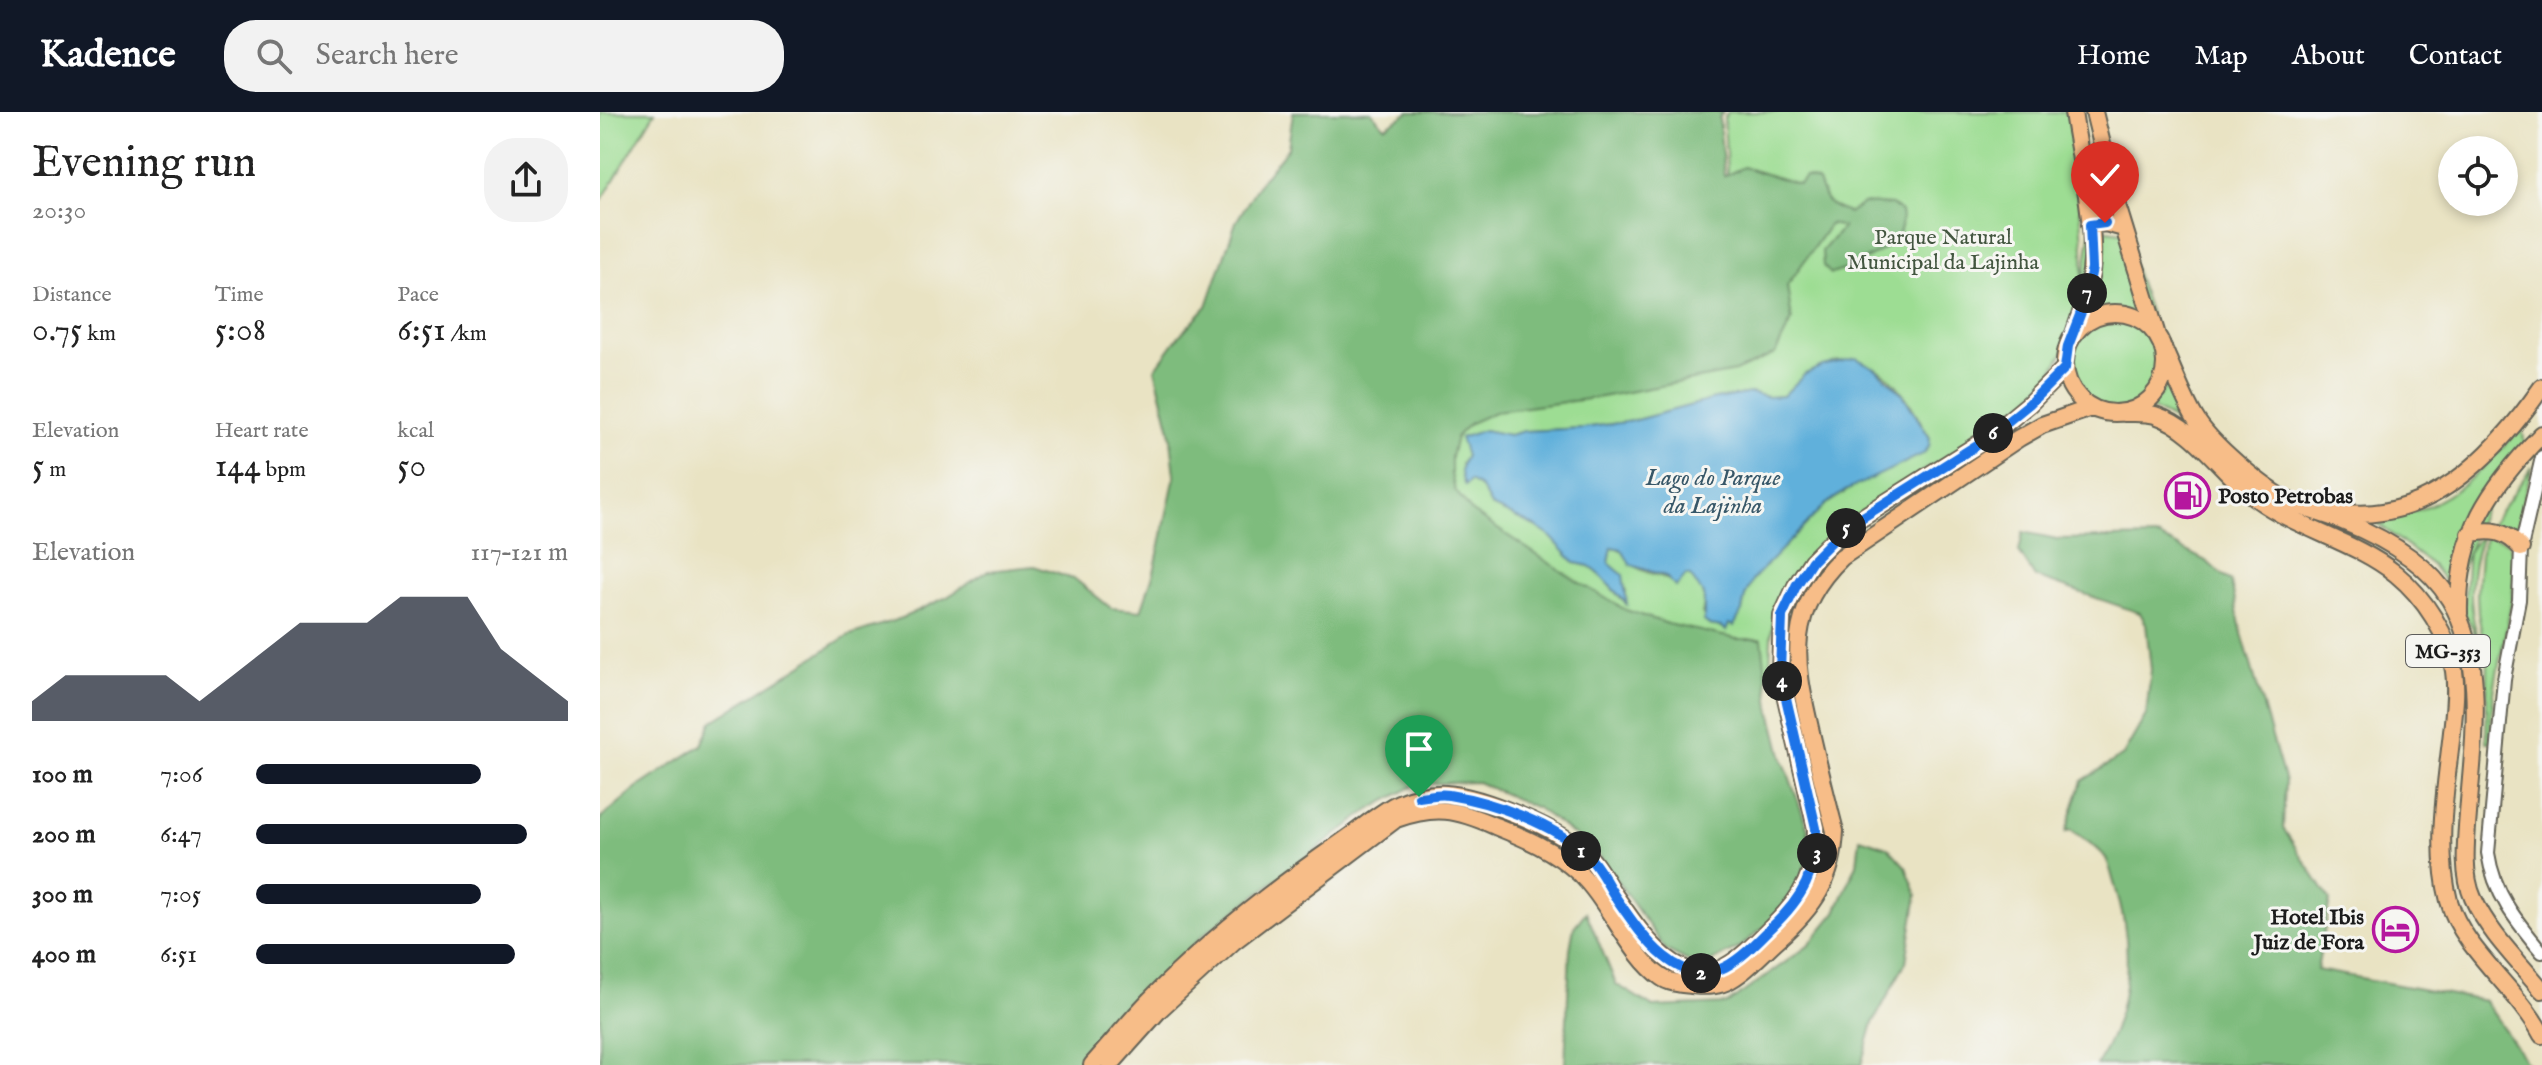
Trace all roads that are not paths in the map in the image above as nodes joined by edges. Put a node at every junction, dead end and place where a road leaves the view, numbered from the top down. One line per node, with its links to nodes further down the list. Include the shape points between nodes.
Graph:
1 (2073, 112): 3 (main road)
2 (2094, 112): 4 (main road, MG-353)
3 (2090, 225): 4 (main road); 6 (main road, via 2092,268)
4 (2124, 228): 5 (main road, MG-353)
5 (2156, 333): 6 (main road, via 2145,322 2114,313 2097,316); 7 (main road, MG-353)
6 (2072, 337): 8 (main road)
7 (2164, 350): 12 (main road, via 2166,364 2158,390); 14 (main road, MG-353, via 2195,419 2262,484)
8 (2065, 368): 11 (main road, via 2073,391); 21 (main road, via 1985,440 1844,529 1796,586 1782,616 1780,672 1816,828 1817,853 1808,882 1781,919 1743,955 1703,974 1682,968 1661,955 1588,856 1563,837 1501,808 1446,794 1419,797 1395,805 1219,935 1148,1001)
9 (2542, 387): 14 (main road, via 2473,468 2444,489 2374,512 2341,513)
10 (2542, 401): 13 (main road, via 2527,429)
11 (2091, 408): 12 (main road, MG-353); 22 (main road, via 2019,438 1842,557 1822,576 1801,619 1797,662 1835,831 1834,859 1822,889 1789,929 1727,982 1706,987 1662,978 1581,875 1552,850 1491,824 1442,809 1423,810 1396,819 1234,941 1160,1009)
12 (2124, 413): 20 (main road, MG-353, via 2152,414 2183,430 2278,514 2395,573 2431,614 2454,670 2442,841 2449,900 2467,938 2531,1014)
13 (2539, 449): 15 (main road, via 2501,478); 16 (street)
14 (2293, 503): 17 (main road, MG-353, via 2400,551 2425,570)
15 (2470, 534): 16 (main road, via 2494,530); 17 (main road)
16 (2521, 548): 18 (street, via 2488,853 2499,894)
17 (2459, 619): 19 (main road, MG-353, via 2475,679 2468,883 2482,915)
18 (2542, 952)
19 (2542, 990)
20 (2542, 1035)
21 (1092, 1065)
22 (1110, 1065)

